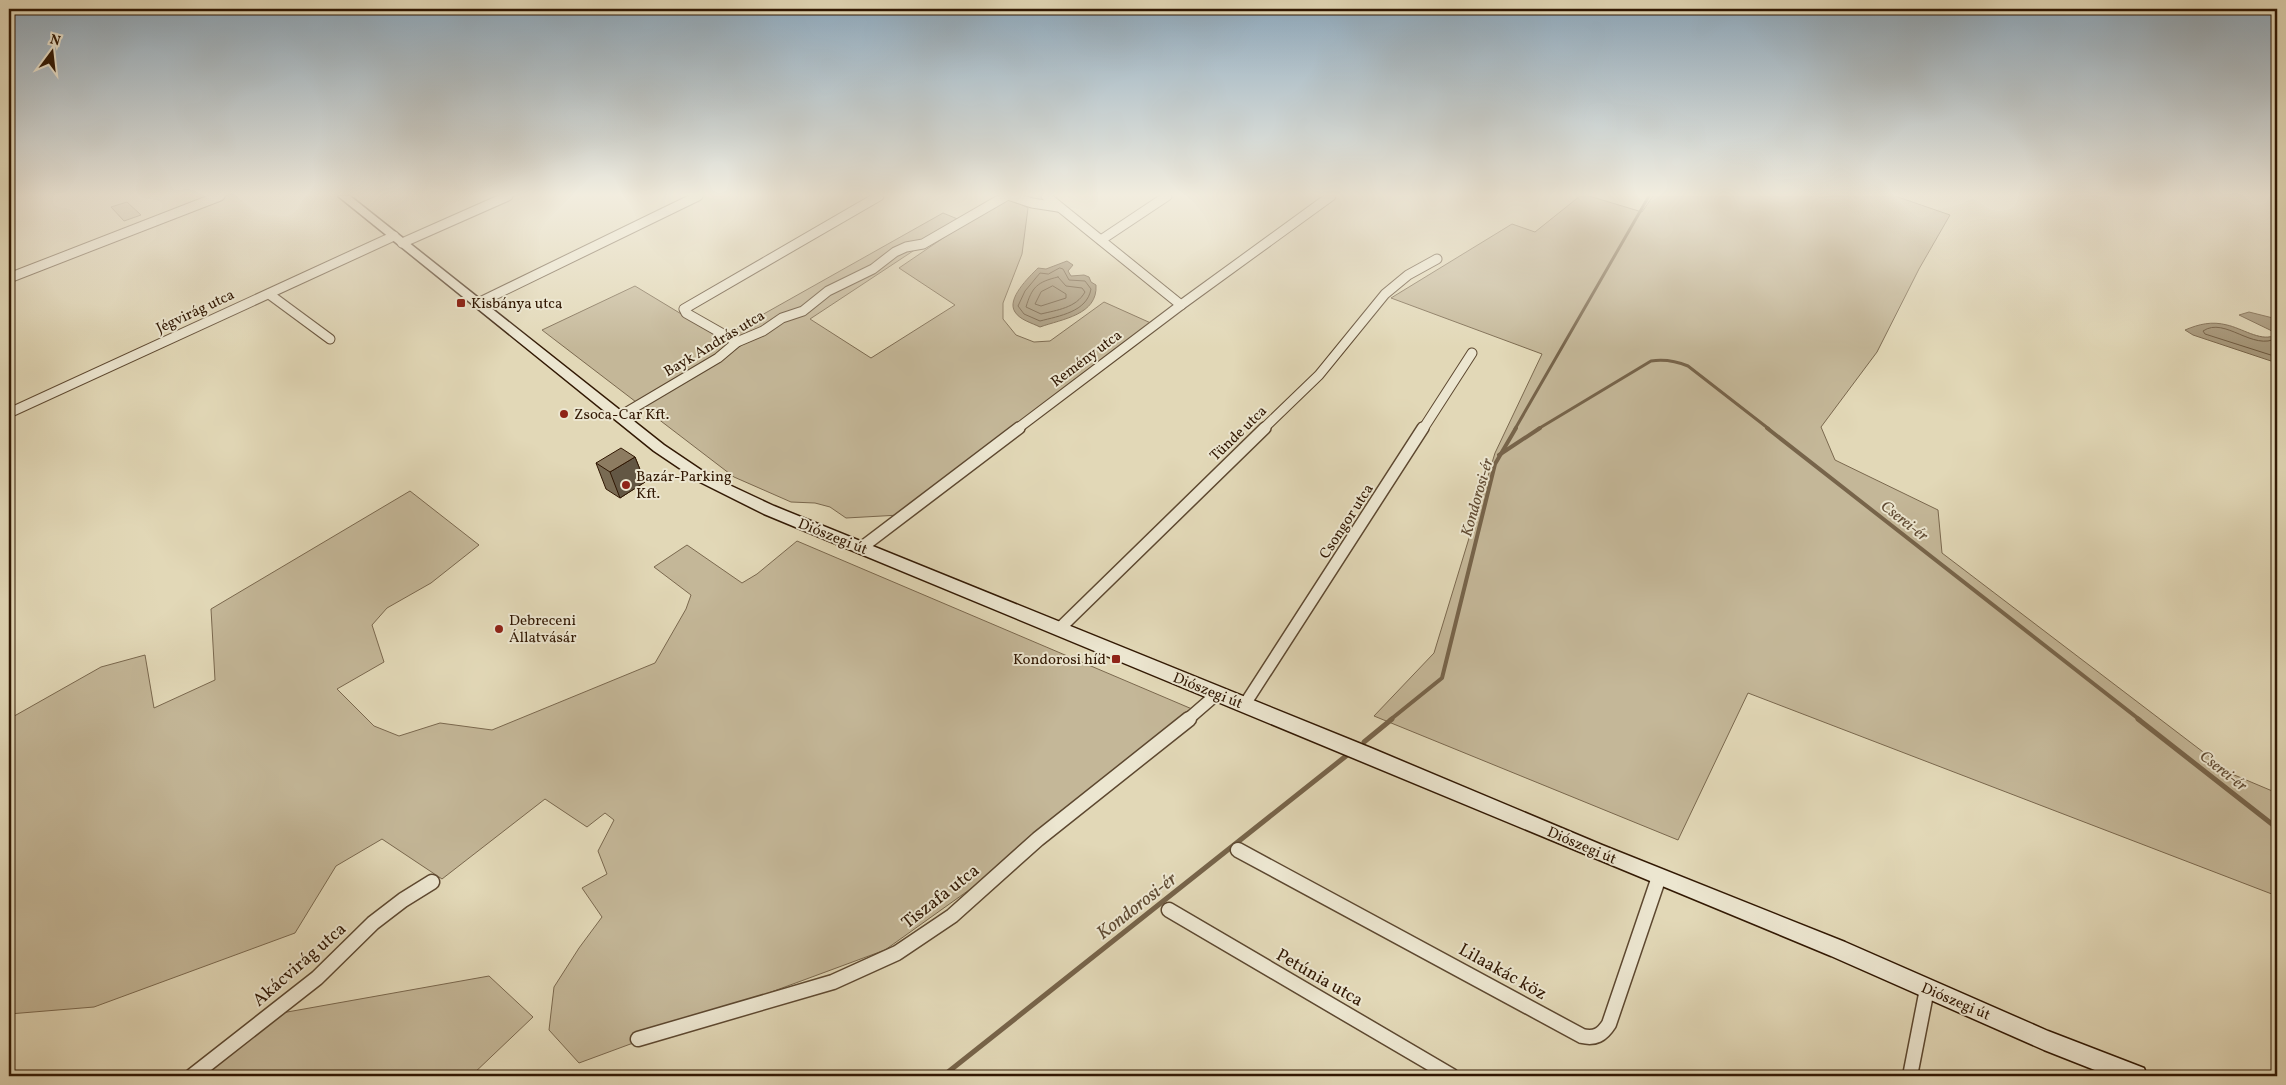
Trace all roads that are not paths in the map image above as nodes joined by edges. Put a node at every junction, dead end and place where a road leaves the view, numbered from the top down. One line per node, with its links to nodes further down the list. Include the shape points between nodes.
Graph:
1 (90, 247): 10 (street)
2 (380, 247): 11 (street, Jégvirág utca)
3 (408, 247): 12 (main road, Diószegi út)
4 (594, 247): 12 (street)
5 (789, 247): 15 (street, via 684,309)
6 (908, 247): 15 (street, Bayk András utca, via 894,252 873,269 828,291 803,311 782,318 763,331)
7 (1109, 247): 13 (street)
8 (1261, 247): 13 (street, Remény utca)
9 (1437, 260): 20 (street, Tünde utca, via 1408,275 1385,294 1319,375)
10 (9, 278)
11 (269, 294): 14 (street); 17 (street, Jégvirág utca)
12 (478, 303): 18 (main road, Diószegi út)
13 (1181, 305): 19 (street, Remény utca)
14 (330, 339)
15 (737, 342): 18 (street, Bayk András utca, via 718,358)
16 (1472, 353): 22 (street, Csongor utca)
17 (9, 413)
18 (620, 416): 19 (main road, Diószegi út, via 705,479)
19 (861, 548): 20 (main road, Diószegi út)
20 (1059, 629): 21 (main road, Diószegi út)
21 (1217, 694): 22 (main road, Diószegi út); 28 (street, Tiszafa utca, via 1038,838 952,916 897,953 833,982)
22 (1245, 704): 24 (main road, Diószegi út)
23 (1238, 850): 24 (street, Lilaakác köz, via 1592,1039 1601,1036 1609,1024)
24 (1659, 877): 27 (main road, Diószegi út, via 1838,949)
25 (432, 882): 29 (street, Akácvirág utca, via 373,923 317,978)
26 (1169, 910): 30 (street, Petúnia utca)
27 (1927, 989): 31 (street); 32 (main road, Diószegi út)
28 (638, 1039)
29 (192, 1076)
30 (1452, 1076)
31 (1910, 1076)
32 (2136, 1076)

